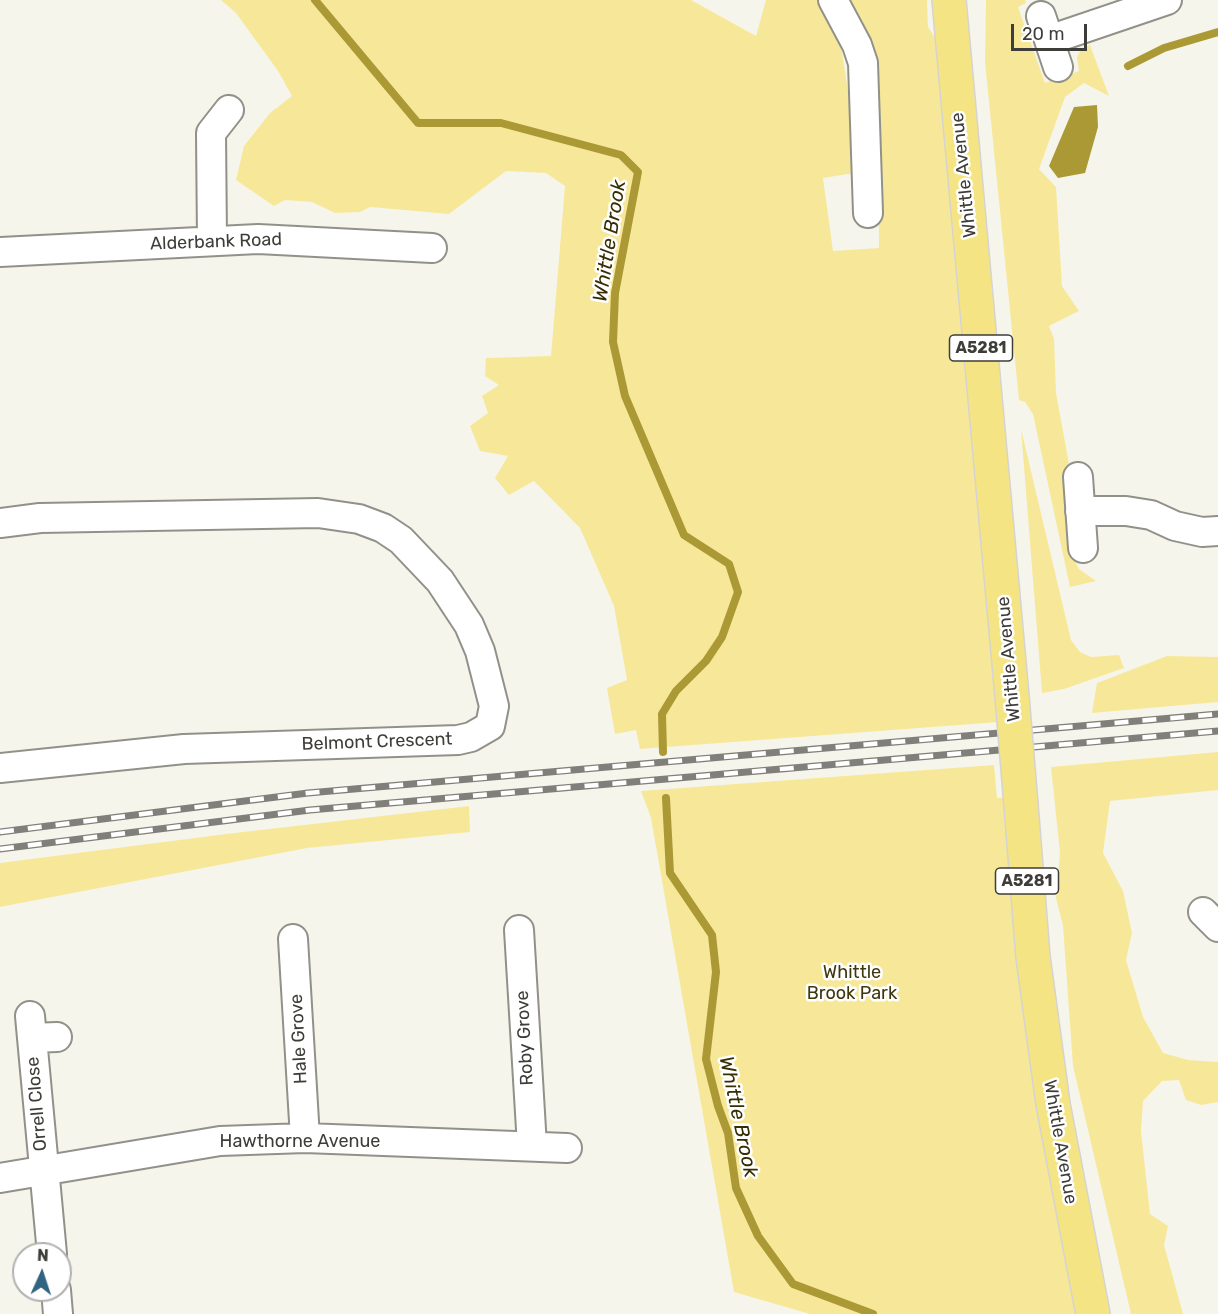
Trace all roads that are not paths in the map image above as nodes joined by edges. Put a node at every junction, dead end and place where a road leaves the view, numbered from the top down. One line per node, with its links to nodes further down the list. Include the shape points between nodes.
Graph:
1 (833, 0): 6 (street, via 863,63)
2 (949, 0): 25 (main road, Whittle Avenue / A5281, bridge, via 1033,957 1053,1104)
3 (1167, 0): 4 (street, via 1045,28)
4 (1058, 67)
5 (229, 110): 7 (street, via 211,133)
6 (868, 213)
7 (212, 240): 8 (street, Alderbank Road, via 350,242); 9 (street, Alderbank Road)
8 (432, 248)
9 (0, 252)
10 (1078, 477): 11 (street)
11 (1080, 512): 13 (street, via 1134,512 1175,526); 14 (street)
12 (0, 523): 15 (street, Belmont Crescent, via 40,518 318,513 359,519 401,540 440,581 480,651 494,706 490,726 458,740 184,749)
13 (1218, 531)
14 (1083, 548)
15 (0, 768)
16 (518, 931): 20 (street, Roby Grove)
17 (293, 939): 19 (street, Hale Grove)
18 (40, 1030): 22 (street, Orrell Close)
19 (305, 1138): 20 (street, Hawthorne Avenue); 22 (street, Hawthorne Avenue, via 220,1141)
20 (532, 1146): 21 (street, Hawthorne Avenue)
21 (567, 1148)
22 (42, 1170): 23 (street, Hawthorne Avenue); 24 (street, Orrell Close)
23 (0, 1178)
24 (51, 1242)
25 (1093, 1314)

